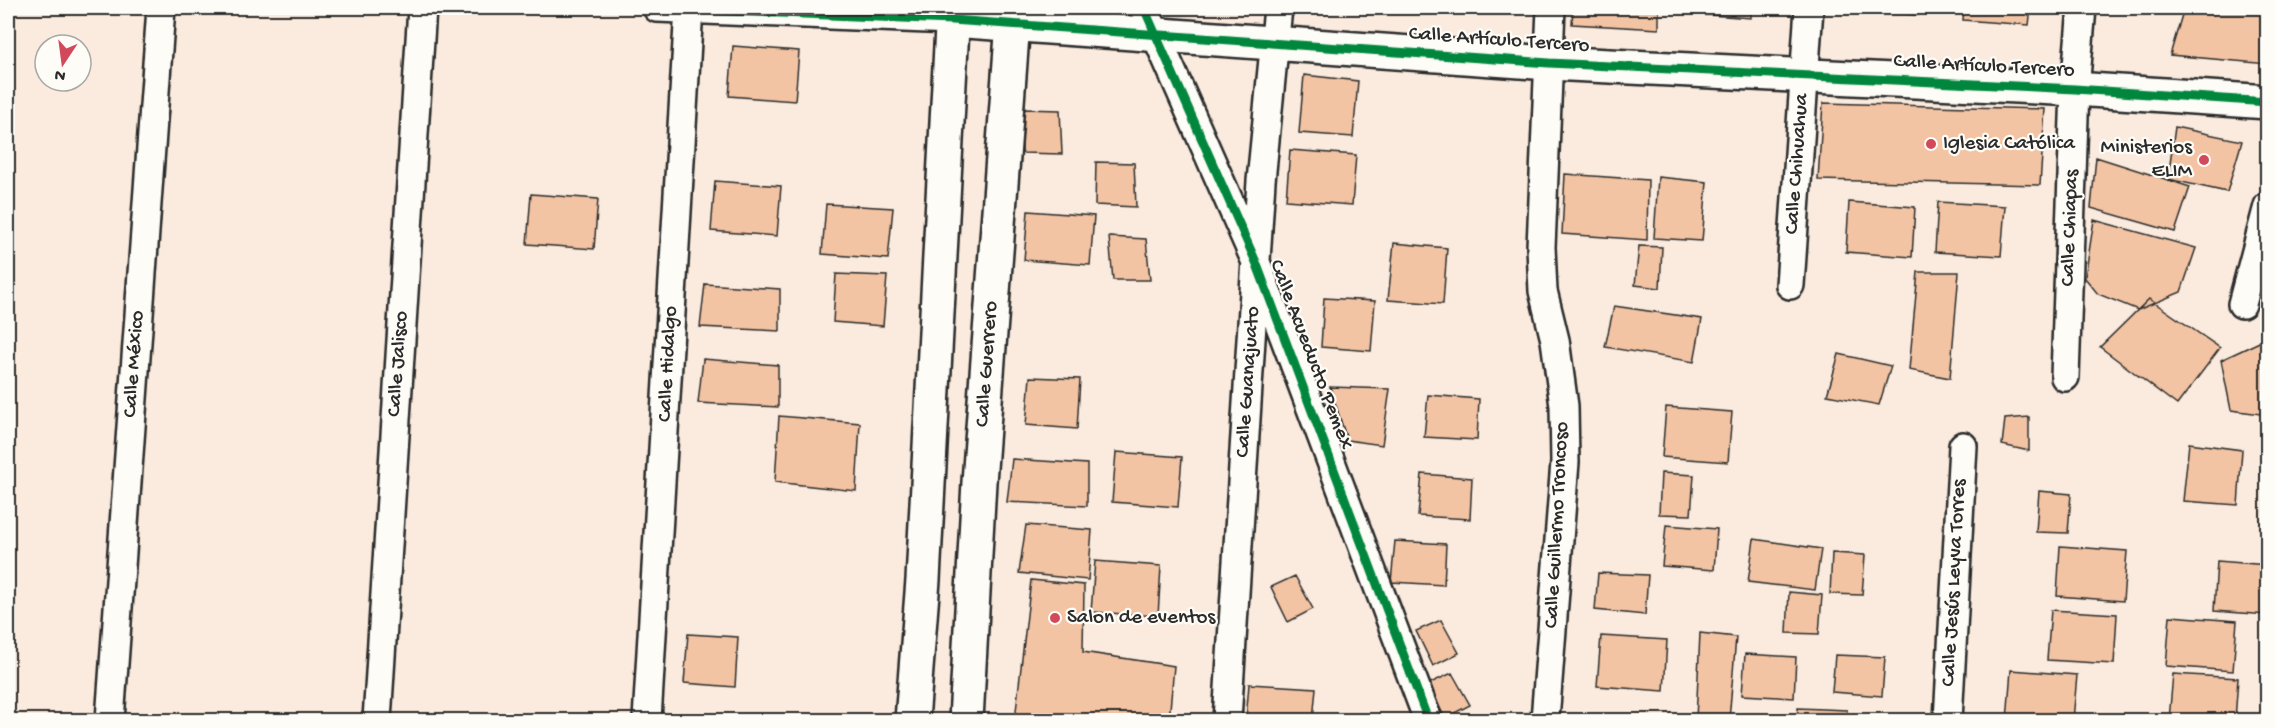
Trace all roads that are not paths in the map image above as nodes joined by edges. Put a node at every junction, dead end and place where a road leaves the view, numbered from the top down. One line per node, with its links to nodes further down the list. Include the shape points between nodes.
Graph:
1 (161, 8): 23 (street, Calle México)
2 (422, 8): 24 (street, Calle Jalisco)
3 (657, 8): 8 (street, Calle Artículo Tercero)
4 (1278, 8): 12 (street, Calle Guanajuato)
5 (1551, 8): 13 (street, Calle Guillermo Troncoso)
6 (1809, 8): 14 (street, Calle Chihuahua)
7 (2082, 8): 15 (street, Calle Chiapas)
8 (689, 9): 9 (street, Calle Artículo Tercero); 25 (street, Calle Hidalgo)
9 (952, 14): 10 (main road, Calle Artículo Tercero); 26 (main road)
10 (1014, 16): 11 (main road, Calle Artículo Tercero, via 1095,29); 27 (main road, Calle Guerrero, via 979,482)
11 (1150, 22): 12 (main road, Calle Artículo Tercero); 18 (street, Calle Acueducto Pemex)
12 (1276, 42): 13 (main road, Calle Artículo Tercero); 18 (street, Calle Guanajuato)
13 (1548, 63): 14 (main road, Calle Artículo Tercero); 30 (street, Calle Guillermo Troncoso, via 1542,280 1564,406 1565,462)
14 (1804, 75): 15 (main road, Calle Artículo Tercero); 19 (street, Calle Chihuahua)
15 (2075, 89): 16 (main road, Calle Artículo Tercero); 21 (street, Calle Chiapas)
16 (2268, 102)
17 (2268, 206): 20 (street)
18 (1256, 262): 28 (street, Calle Guanajuato); 29 (street, Calle Acueducto Pemex)
19 (1790, 285)
20 (2242, 304)
21 (2065, 376)
22 (1963, 446): 31 (street, Calle Jesús Leyva Torres)
23 (110, 720)
24 (376, 720)
25 (647, 720)
26 (912, 720)
27 (966, 720)
28 (1227, 720)
29 (1428, 720)
30 (1545, 720)
31 (1948, 720)

